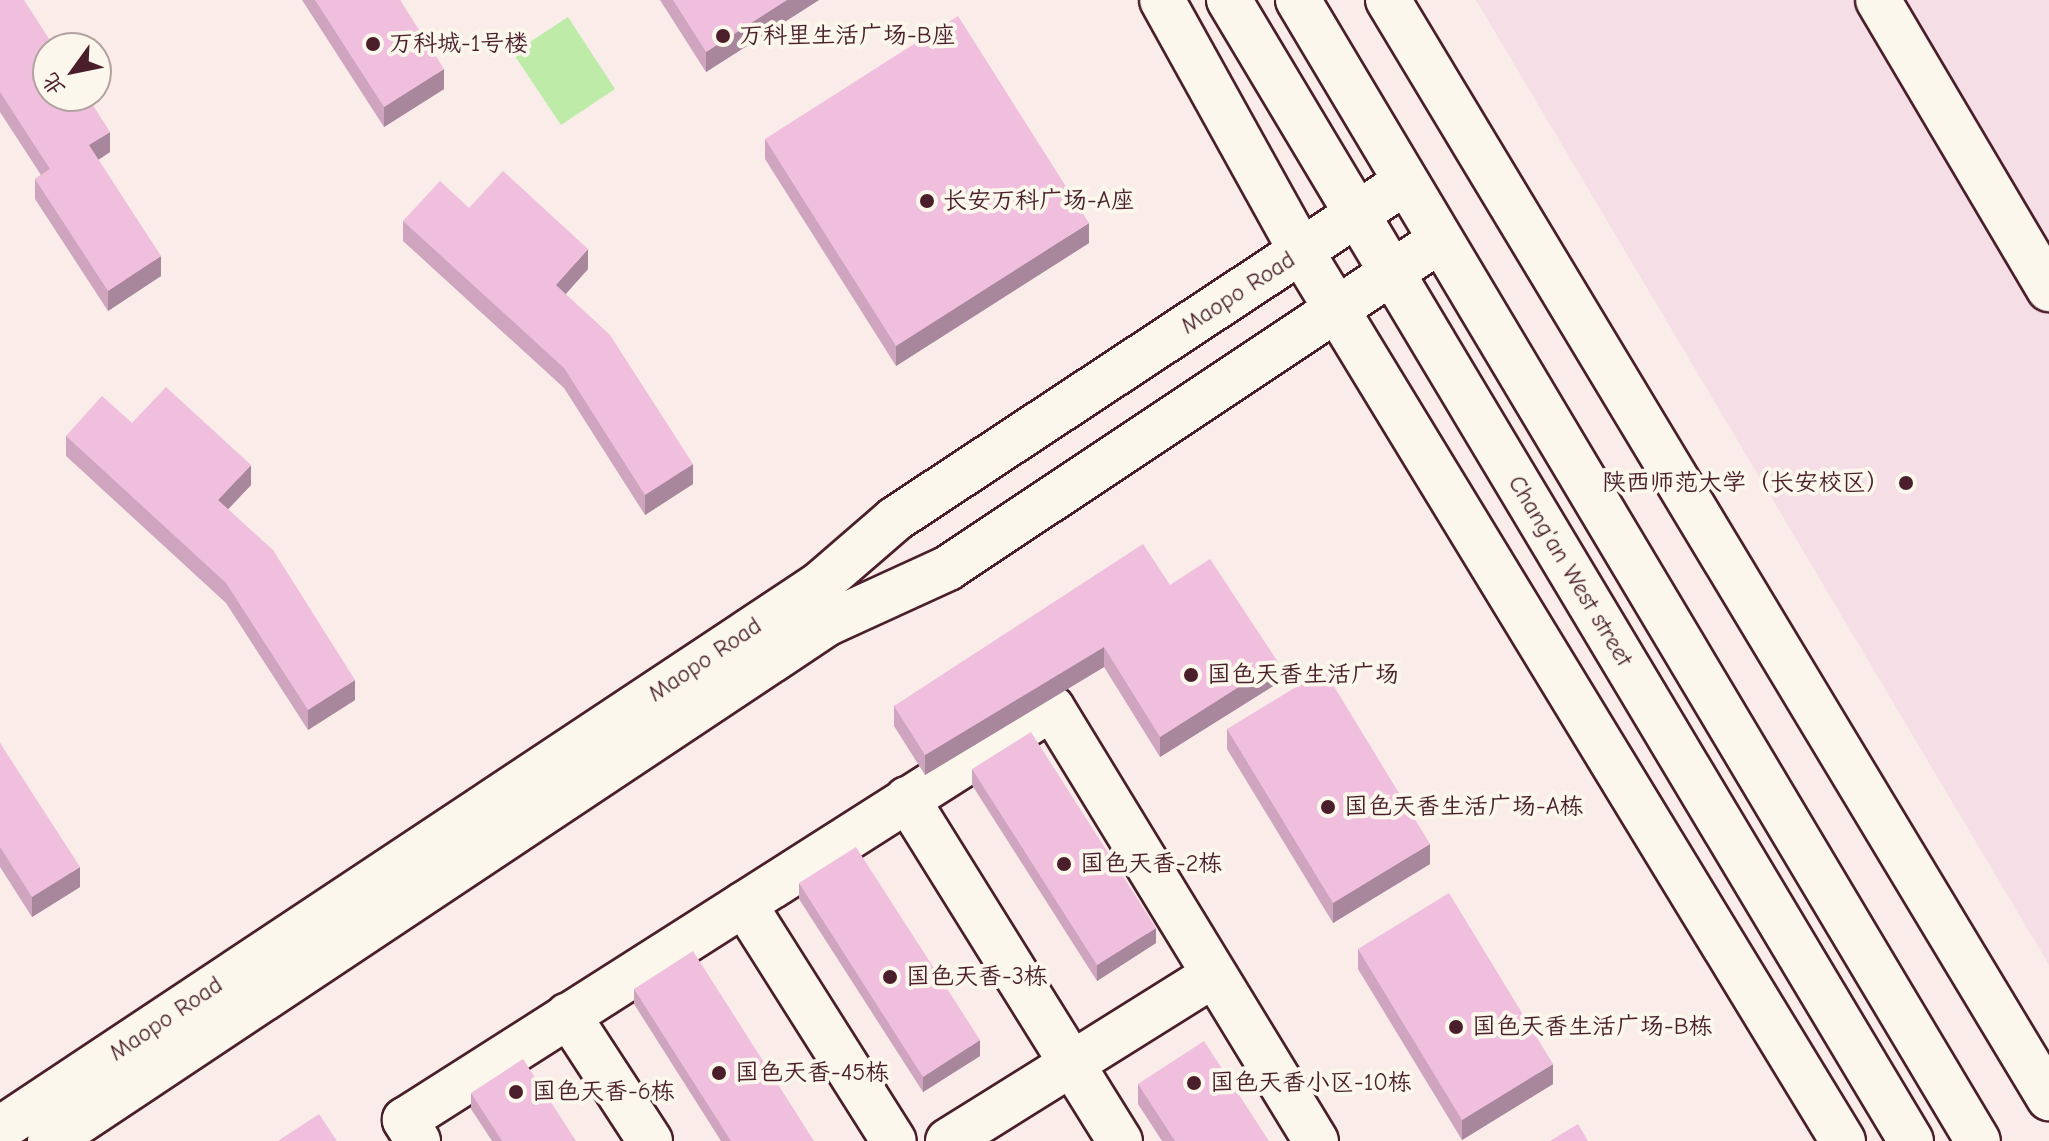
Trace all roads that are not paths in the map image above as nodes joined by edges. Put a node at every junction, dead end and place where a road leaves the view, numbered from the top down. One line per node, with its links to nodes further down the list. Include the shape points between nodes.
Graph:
1 (1162, 0): 9 (street)
2 (1229, 0): 7 (street, Chang'an West street)
3 (1298, 0): 6 (street)
4 (1388, 0): 20 (street)
5 (1878, 0): 11 (street)
6 (1404, 183): 7 (street, Maopo Road); 8 (street)
7 (1357, 215): 9 (street, Maopo Road); 10 (street, Chang'an West street)
8 (1439, 241): 10 (street, Maopo Road); 31 (street)
9 (1301, 251): 12 (street); 13 (street, Maopo Road)
10 (1392, 272): 12 (street, Maopo Road); 30 (street, Chang'an West street)
11 (2049, 289)
12 (1339, 307): 14 (street, Maopo Road); 29 (street)
13 (1185, 328): 14 (street); 21 (street, Maopo Road, via 895,519 820,584)
14 (1222, 385): 22 (street, Maopo Road, via 948,568 828,623)
15 (907, 799): 16 (street); 17 (street, via 1052,708); 19 (street)
16 (744, 904): 18 (street); 25 (street)
17 (1212, 976): 19 (street); 28 (street)
18 (568, 1015): 23 (street, via 405,1120); 24 (street)
19 (1073, 1066): 26 (street); 27 (street)
20 (2049, 1098)
21 (0, 1129)
22 (50, 1141)
23 (418, 1141)
24 (650, 1141)
25 (894, 1141)
26 (948, 1141)
27 (1120, 1141)
28 (1316, 1141)
29 (1843, 1141)
30 (1911, 1141)
31 (1978, 1141)

